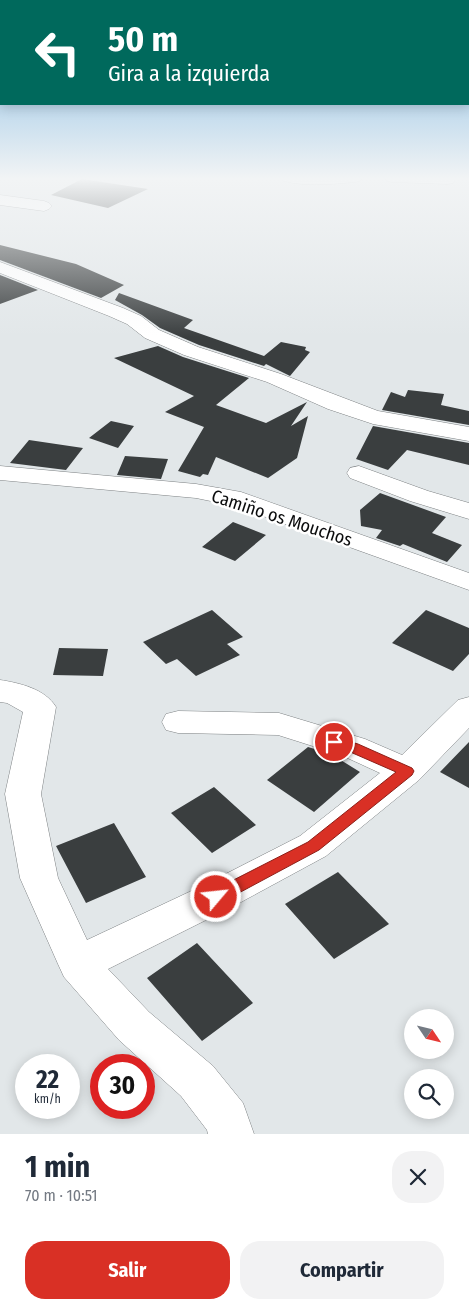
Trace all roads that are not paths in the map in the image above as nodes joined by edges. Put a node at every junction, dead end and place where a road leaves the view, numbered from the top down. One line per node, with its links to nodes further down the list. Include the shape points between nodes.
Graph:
1 (0, 267): 2 (street, via 116,312 134,320 152,334 191,351 274,378 336,404 373,417)
2 (469, 434)
3 (0, 473): 6 (street, Camiño os Mouchos, via 196,491 241,500)
4 (359, 473): 5 (street)
5 (469, 511)
6 (469, 582)
7 (0, 691): 11 (street, via 14,693 40,707 23,794 39,878)
8 (469, 708): 10 (street)
9 (178, 722): 10 (street, via 278,724 353,747)
10 (407, 771): 11 (street, via 313,846)
11 (78, 964): 12 (street, via 134,1026 197,1081 227,1120)
12 (230, 1134)

